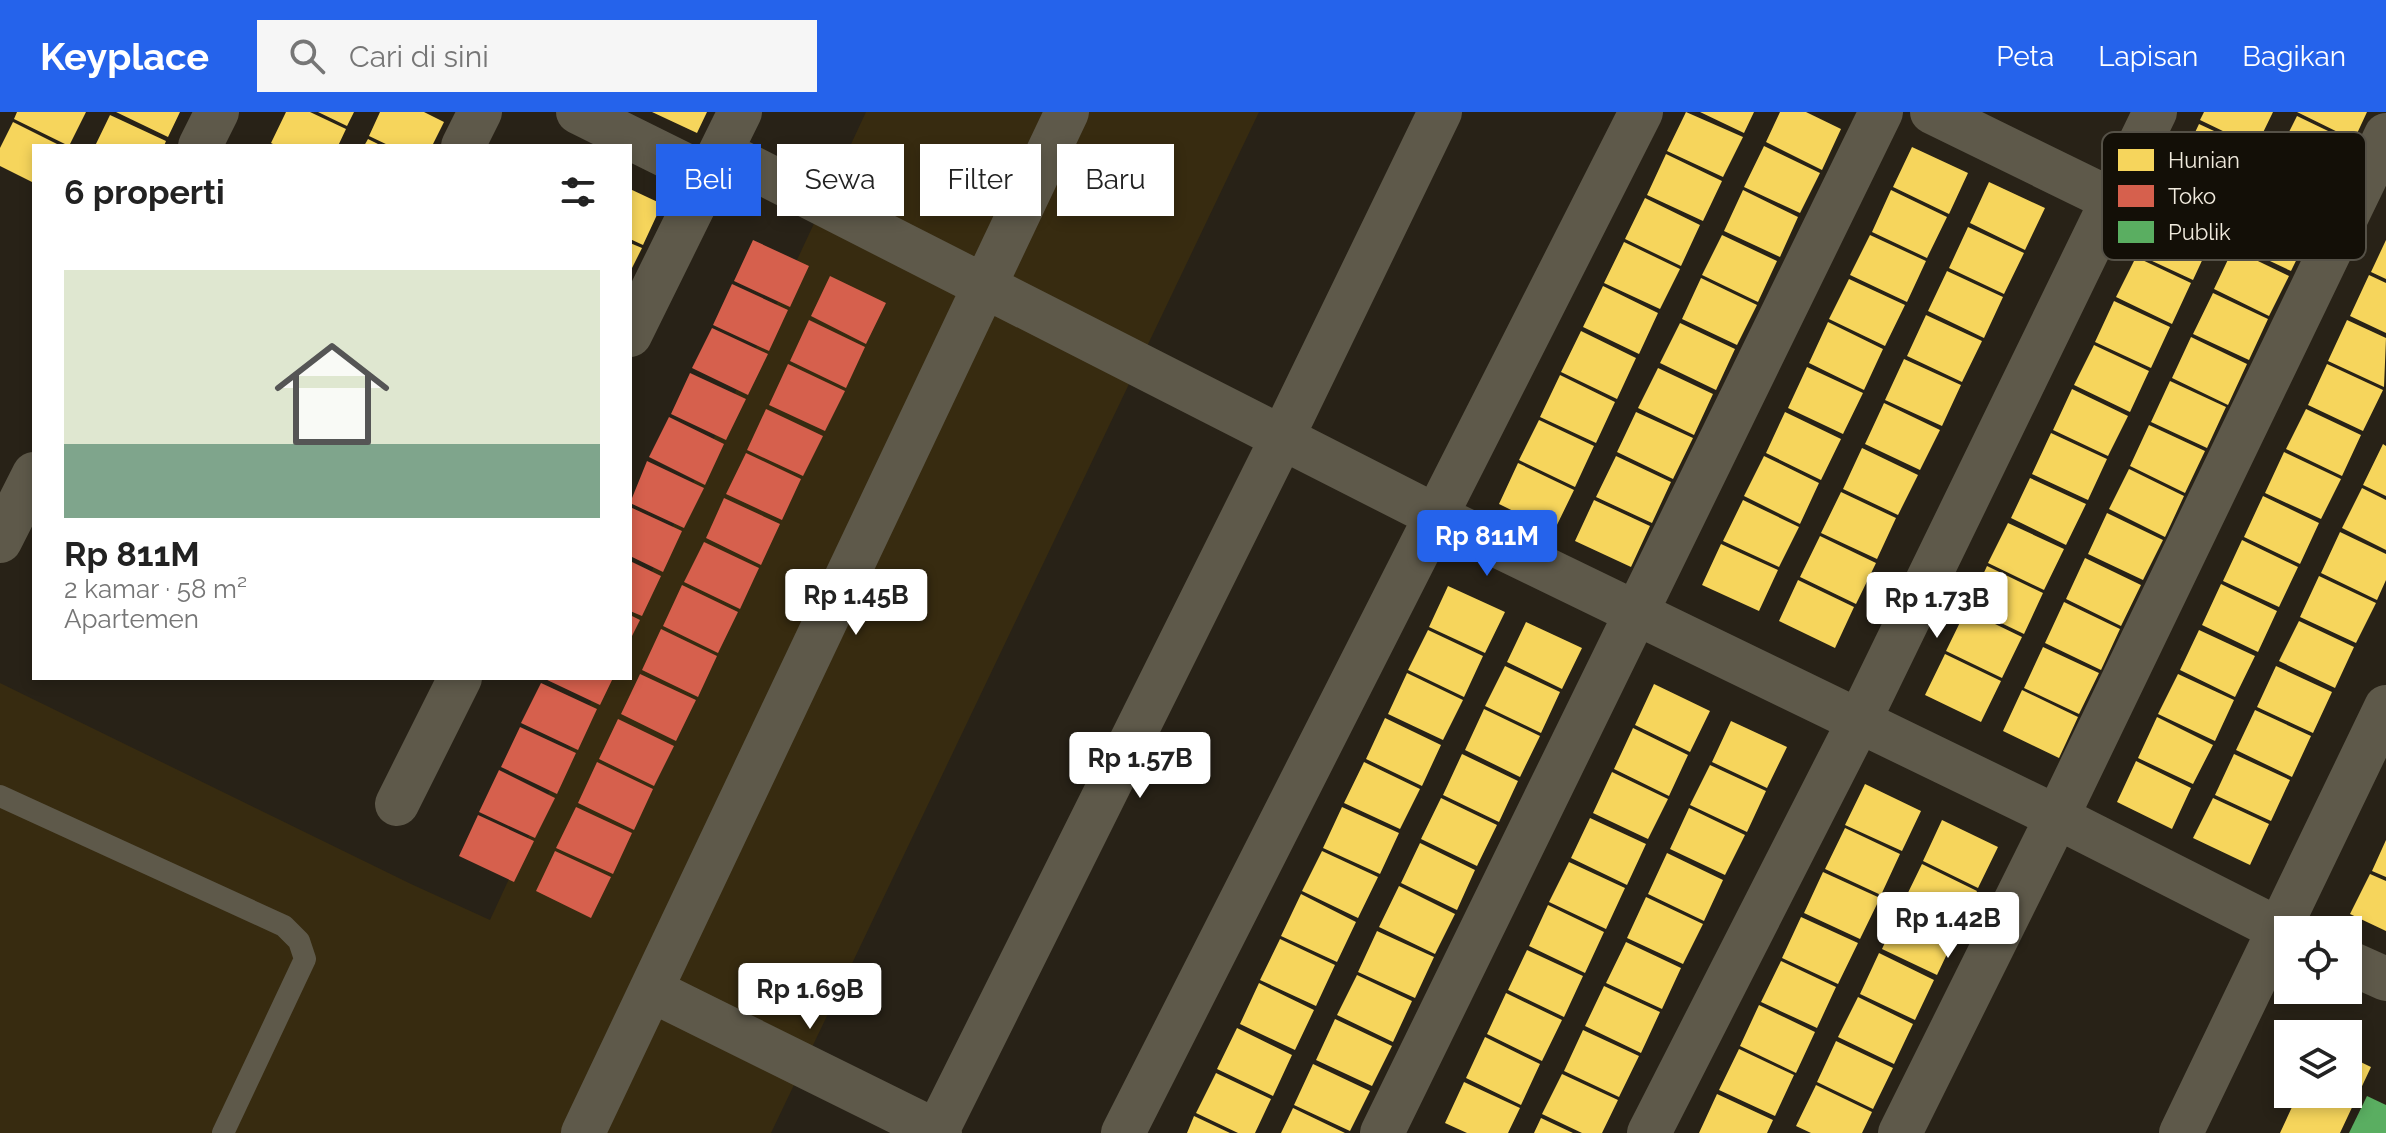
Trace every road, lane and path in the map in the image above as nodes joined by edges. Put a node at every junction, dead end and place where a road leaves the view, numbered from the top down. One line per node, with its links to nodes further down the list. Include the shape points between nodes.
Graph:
1 (217, 112): 13 (street)
2 (480, 112): 14 (street)
3 (578, 112): 15 (street)
4 (740, 112): 16 (street)
5 (1067, 112): 23 (street)
6 (1440, 112): 25 (street)
7 (1641, 112): 27 (street)
8 (1881, 112): 29 (street)
9 (1932, 112): 19 (street)
10 (2155, 112): 11 (street)
11 (2146, 132)
12 (2386, 135): 17 (street)
13 (201, 144)
14 (464, 144)
15 (662, 144)
16 (725, 144)
17 (2366, 176)
18 (761, 185): 23 (street)
19 (2102, 195)
20 (689, 216): 24 (street)
21 (2102, 225): 32 (street)
22 (2326, 260): 35 (street)
23 (984, 287): 25 (street); 41 (street)
24 (632, 331)
25 (1282, 438): 27 (street); 42 (street)
26 (32, 478): 28 (street)
27 (1436, 516): 29 (street); 45 (street)
28 (0, 541)
29 (1635, 612): 32 (street); 46 (street)
30 (459, 680): 34 (street)
31 (2386, 707): 36 (street)
32 (1859, 721): 35 (street); 47 (street)
33 (0, 796): 43 (lane, via 284,926 299,941 305,959)
34 (397, 804)
35 (2057, 817): 37 (street); 48 (street)
36 (2290, 916)
37 (2274, 926)
38 (2274, 949): 49 (street)
39 (2362, 968): 40 (street)
40 (2386, 979)
41 (651, 990): 42 (street); 44 (street)
42 (937, 1132)
43 (223, 1133)
44 (583, 1133)
45 (1123, 1133)
46 (1382, 1133)
47 (1649, 1133)
48 (1900, 1133)
49 (2181, 1133)

